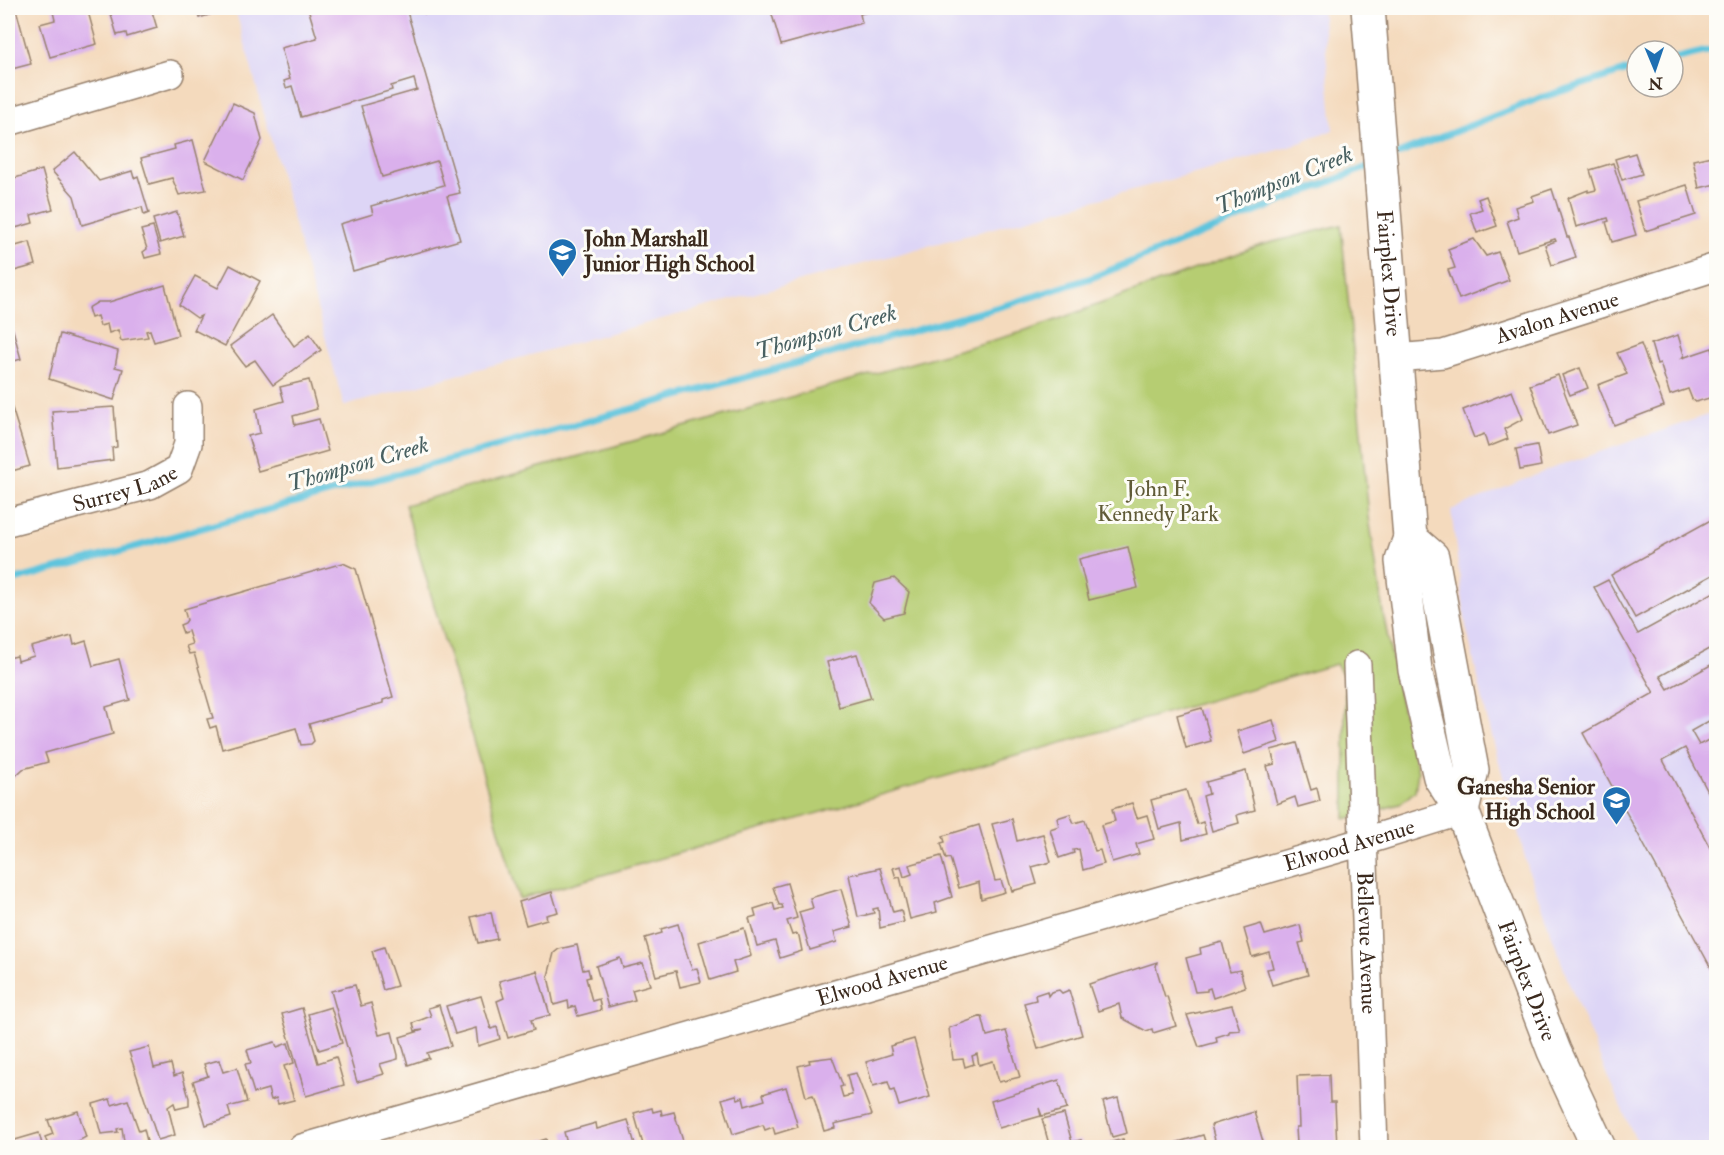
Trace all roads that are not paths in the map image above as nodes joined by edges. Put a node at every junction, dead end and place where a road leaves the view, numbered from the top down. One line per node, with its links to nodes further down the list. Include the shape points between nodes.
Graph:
1 (1368, 8): 5 (main road, Fairplex Drive)
2 (170, 74): 3 (street)
3 (8, 122)
4 (1716, 267): 5 (street, Avalon Avenue, via 1443,354)
5 (1397, 358): 9 (main road, Fairplex Drive, via 1410,538 1402,561 1415,670 1440,777)
6 (188, 406): 7 (street, Surrey Lane, via 188,444 179,469 150,485)
7 (8, 522)
8 (1357, 665): 10 (street, Bellevue Avenue)
9 (1462, 811): 10 (street, Elwood Avenue); 13 (main road, Fairplex Drive, via 1554,1051)
10 (1362, 842): 11 (street, Elwood Avenue); 12 (street, Bellevue Avenue)
11 (302, 1148)
12 (1374, 1148)
13 (1599, 1148)

